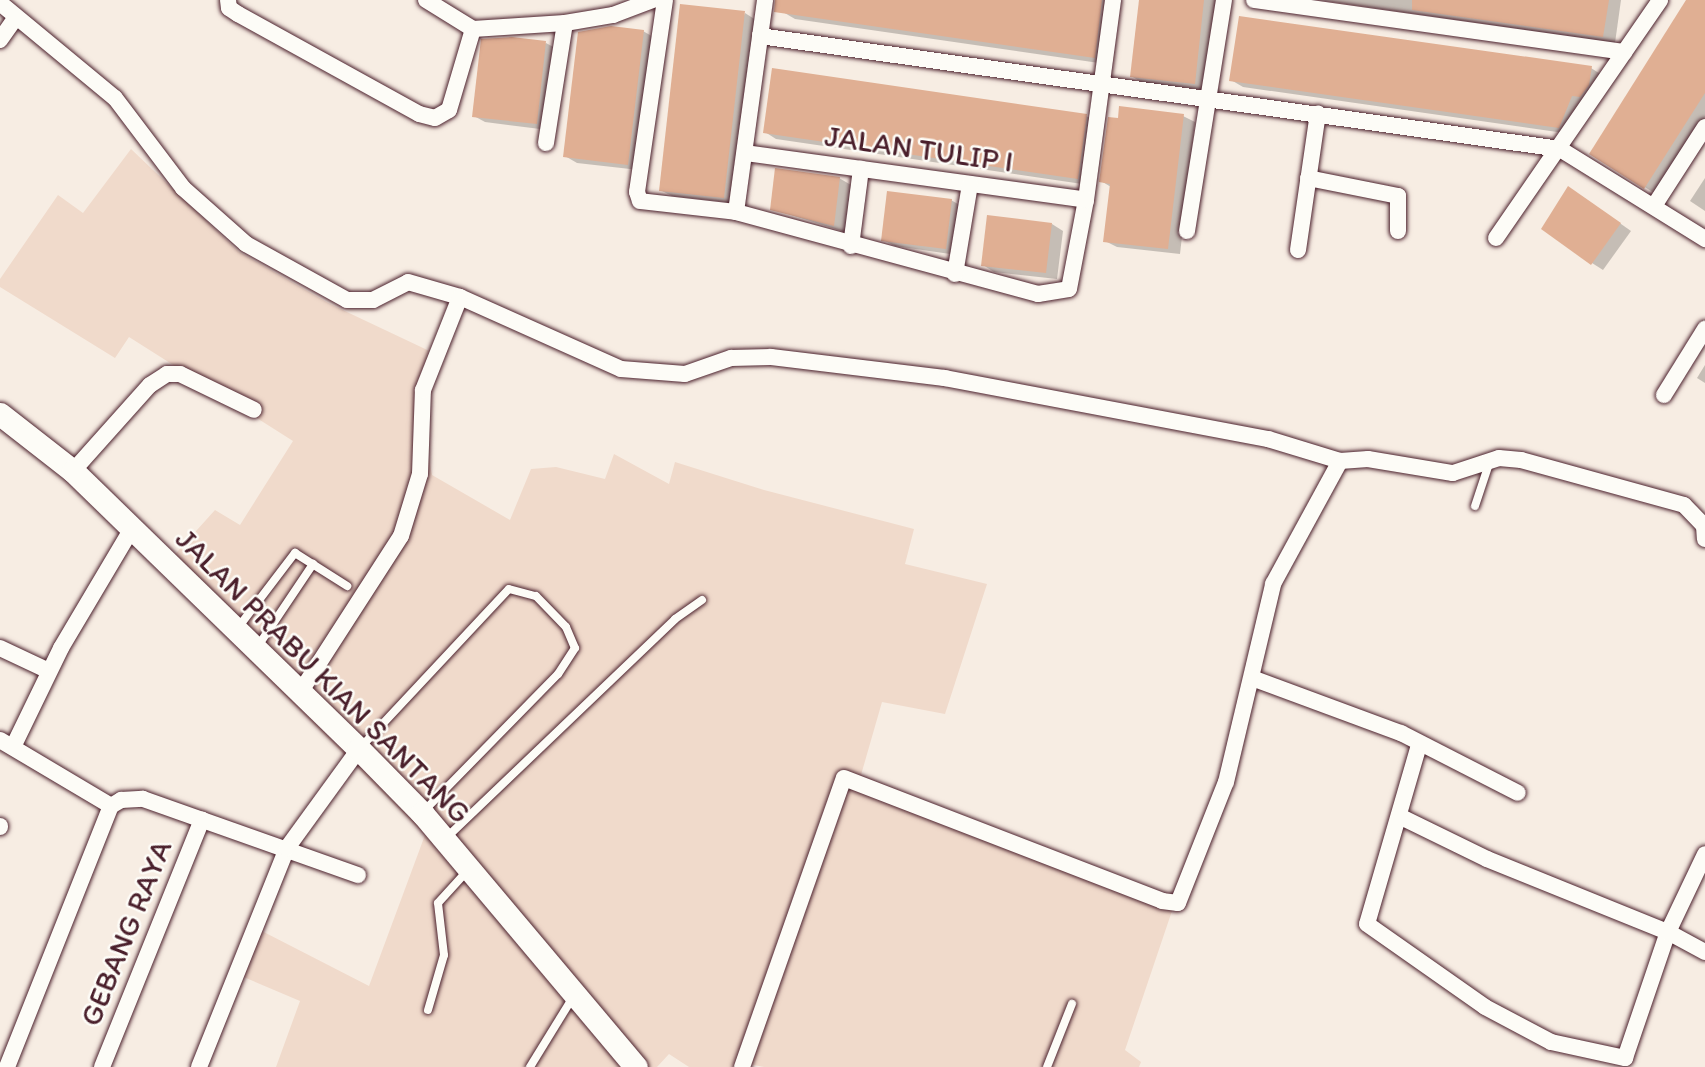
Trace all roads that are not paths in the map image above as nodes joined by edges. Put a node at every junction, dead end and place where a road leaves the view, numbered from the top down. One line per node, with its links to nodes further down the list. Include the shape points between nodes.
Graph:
1 (228, 0): 13 (street, via 229,8 238,14 419,114 435,118 449,110)
2 (426, 0): 13 (street)
3 (653, 0): 12 (street, via 613,15)
4 (665, 0): 29 (street, via 636,192 640,201)
5 (765, 0): 14 (street)
6 (1113, 0): 17 (street)
7 (1224, 0): 18 (street)
8 (1254, 0): 16 (street)
9 (1660, 0): 16 (street)
10 (0, 3): 11 (street)
11 (16, 17): 15 (street); 37 (street, via 115,98 183,188 246,244 347,300 373,300 408,282)
12 (565, 23): 13 (street); 21 (street)
13 (473, 29)
14 (760, 36): 17 (street); 23 (street)
15 (0, 40)
16 (1624, 52): 22 (street)
17 (1102, 83): 18 (street); 27 (street)
18 (1209, 98): 19 (street); 30 (street)
19 (1318, 113): 22 (street); 25 (street)
20 (1705, 127): 28 (street)
21 (546, 143)
22 (1560, 149): 28 (street); 32 (street)
23 (745, 153): 24 (street, JALAN TULIP I); 29 (street)
24 (860, 169): 26 (street, JALAN TULIP I); 34 (street)
25 (1308, 178): 31 (street, via 1398,196); 35 (street)
26 (970, 184): 27 (street, JALAN TULIP I); 36 (street)
27 (1086, 200): 36 (street, via 1069,289 1038,294)
28 (1654, 206): 33 (street)
29 (736, 212): 34 (street)
30 (1187, 231)
31 (1398, 231)
32 (1496, 238)
33 (1705, 239)
34 (851, 246): 36 (street)
35 (1298, 250)
36 (955, 274)
37 (460, 297): 42 (street, via 621,369 685,374 731,358 771,357 945,378 1268,439); 57 (street, via 423,390 420,474 401,536)
38 (1705, 329): 39 (street)
39 (1664, 395)
40 (254, 410): 44 (street, via 180,374 167,374 150,385)
41 (0, 414): 44 (main road, JALAN PRABU KIAN SANTANG)
42 (1340, 461): 43 (street, via 1368,459 1453,473); 56 (street, via 1273,584)
43 (1490, 461): 45 (lane); 46 (street, via 1521,460)
44 (73, 471): 47 (main road, JALAN PRABU KIAN SANTANG)
45 (1475, 506)
46 (1700, 511): 48 (street)
47 (131, 530): 52 (main road, JALAN PRABU KIAN SANTANG); 55 (street)
48 (1705, 539)
49 (313, 564): 50 (lane); 52 (lane, via 295,553); 54 (lane)
50 (347, 586)
51 (702, 600): 66 (lane, via 675,619)
52 (237, 629): 54 (main road, JALAN PRABU KIAN SANTANG)
53 (0, 648): 55 (street)
54 (257, 648): 57 (main road, JALAN PRABU KIAN SANTANG)
55 (49, 671): 58 (street)
56 (1252, 678): 59 (street, via 1401,733); 82 (street, via 1226,782 1178,902 1163,901 844,778)
57 (301, 691): 60 (main road, JALAN PRABU KIAN SANTANG)
58 (6, 744): 62 (street)
59 (1419, 745): 61 (street); 64 (street)
60 (359, 749): 63 (main road, JALAN PRABU KIAN SANTANG); 63 (lane, via 509,589 536,596 566,627 575,649 558,674); 67 (street)
61 (1518, 793)
62 (110, 806): 65 (street, GEBANG RAYA, via 121,800 144,799); 76 (street, GEBANG RAYA)
63 (422, 813): 66 (main road, JALAN PRABU KIAN SANTANG)
64 (1399, 816): 71 (street, via 1487,859); 71 (street, via 1367,924 1485,1007 1551,1042 1625,1058)
65 (202, 819): 67 (street, GEBANG RAYA); 78 (street, GEBANG RAYA)
66 (444, 840): 69 (main road, JALAN PRABU KIAN SANTANG)
67 (287, 848): 70 (street, GEBANG RAYA); 79 (street)
68 (1705, 854): 71 (street)
69 (468, 870): 73 (main road, JALAN PRABU KIAN SANTANG); 75 (lane, via 438,903 444,955)
70 (358, 875)
71 (1668, 932): 72 (street)
72 (1705, 952)
73 (573, 997): 80 (lane); 81 (main road, JALAN PRABU KIAN SANTANG)
74 (1072, 1004): 83 (lane)
75 (428, 1010)
76 (7, 1047): 77 (street, GEBANG RAYA)
77 (7, 1067)
78 (102, 1067)
79 (200, 1067)
80 (530, 1067)
81 (636, 1067)
82 (742, 1067)
83 (1047, 1067)

